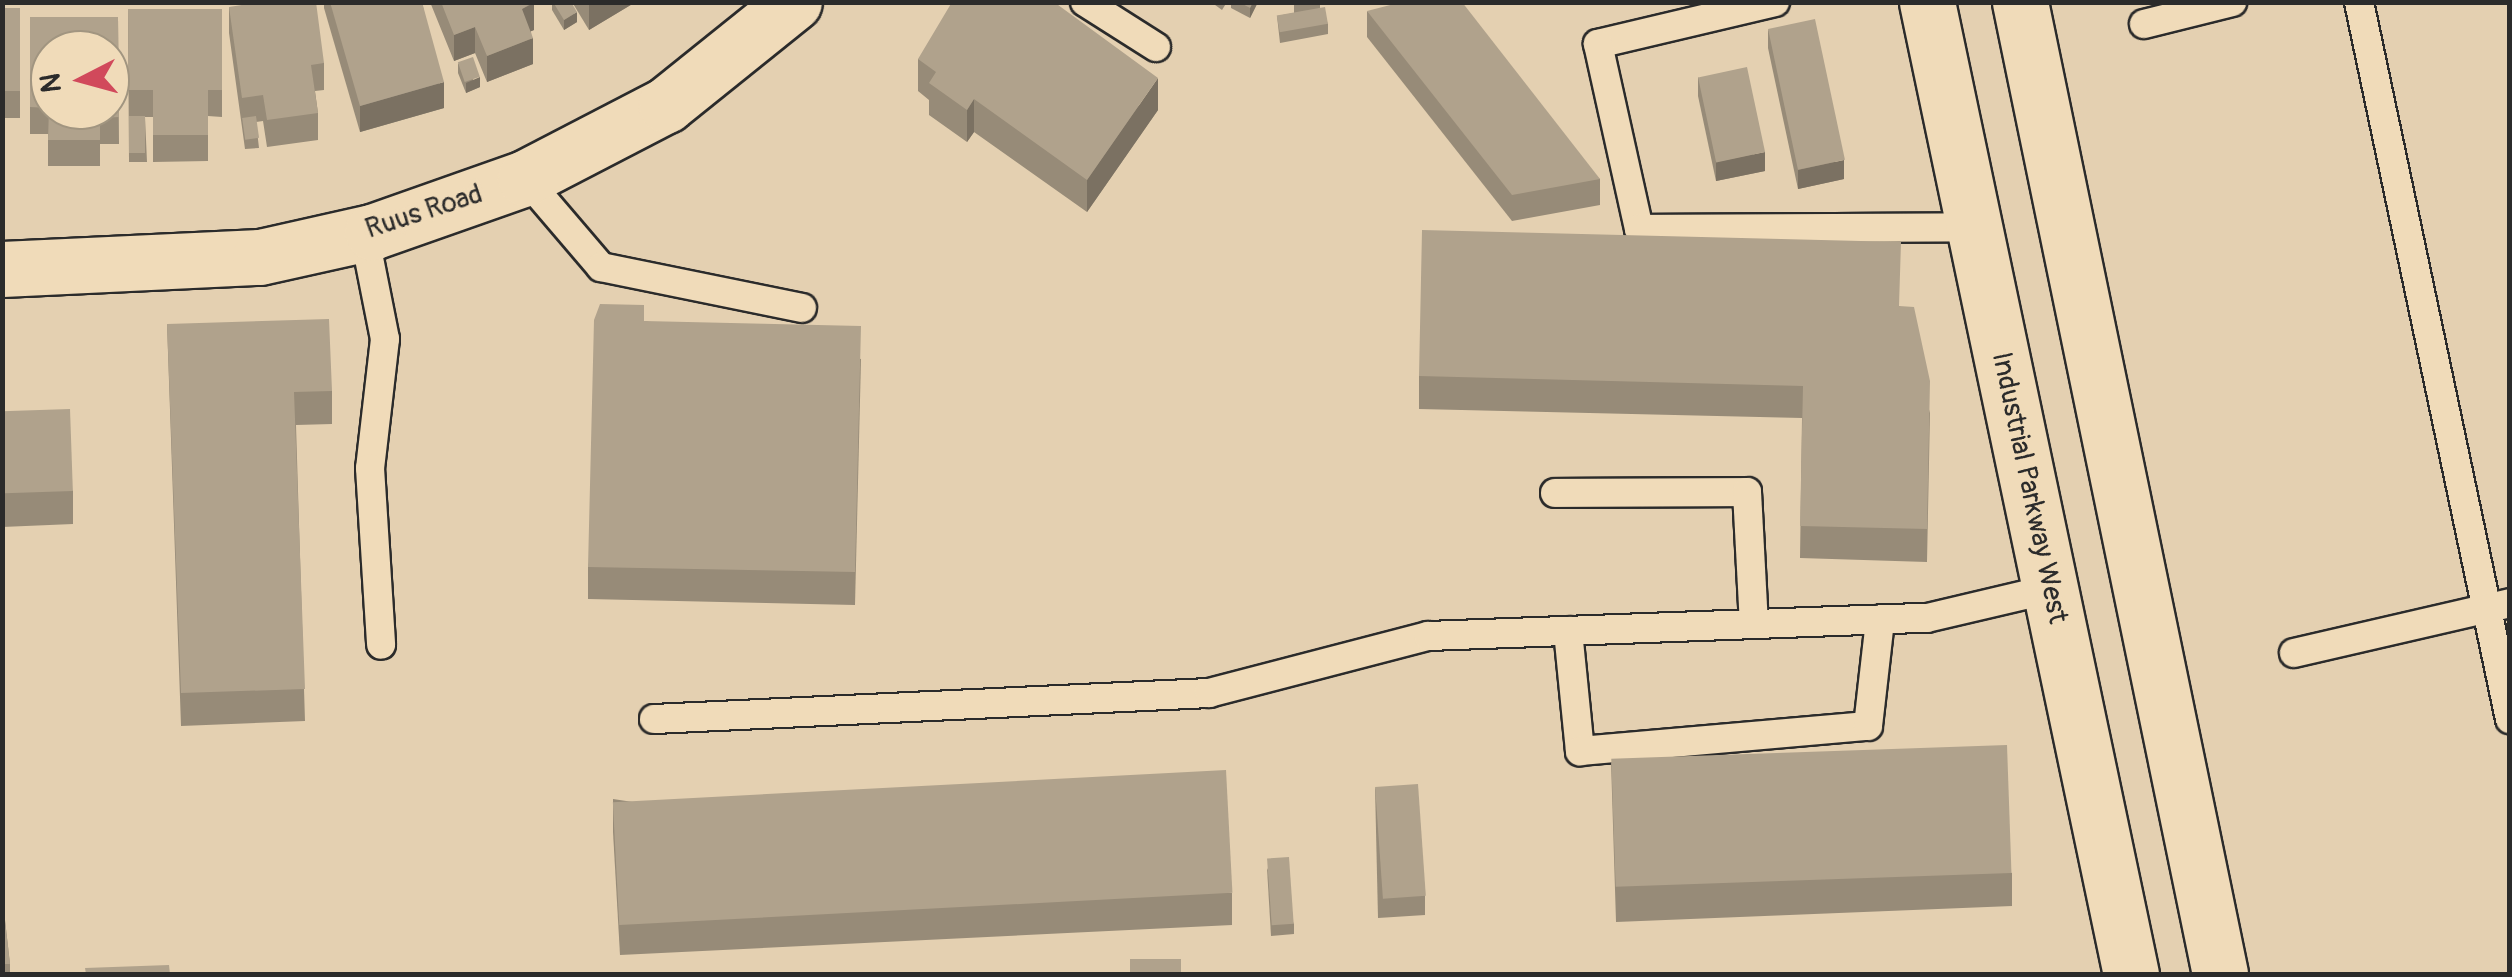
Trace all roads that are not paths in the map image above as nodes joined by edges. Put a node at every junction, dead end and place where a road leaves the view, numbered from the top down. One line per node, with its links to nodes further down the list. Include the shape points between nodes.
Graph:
1 (794, 2): 10 (main road, Ruus Road, via 666,105)
2 (1085, 2): 9 (lane)
3 (1775, 2): 11 (lane, via 1598,44 1639,230)
4 (1927, 2): 11 (main road, Industrial Parkway West)
5 (2020, 2): 26 (main road)
6 (2232, 2): 8 (lane)
7 (2359, 2): 17 (lane)
8 (2144, 24)
9 (1156, 48)
10 (524, 178): 12 (main road, Ruus Road); 14 (lane, via 601,268)
11 (1974, 227): 16 (main road, Industrial Parkway West)
12 (364, 232): 13 (main road, Ruus Road, via 260,257); 21 (lane, via 385,339 370,468)
13 (2, 268)
14 (802, 308)
15 (1555, 494): 19 (lane, via 1746,492)
16 (2050, 589): 18 (lane); 25 (main road, Industrial Parkway West)
17 (2498, 605): 22 (lane); 24 (lane)
18 (1880, 620): 19 (lane); 20 (lane, via 1868,726 1580,752)
19 (1754, 624): 20 (lane)
20 (1568, 631): 23 (lane, via 1428,636 1208,693)
21 (381, 645)
22 (2294, 653)
23 (654, 719)
24 (2510, 719)
25 (2130, 974)
26 (2220, 974)

